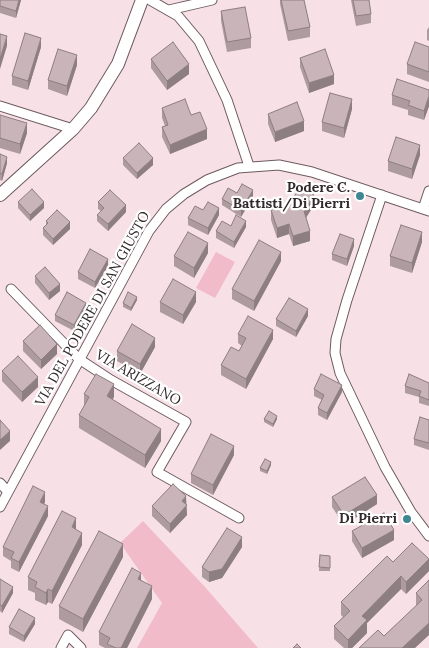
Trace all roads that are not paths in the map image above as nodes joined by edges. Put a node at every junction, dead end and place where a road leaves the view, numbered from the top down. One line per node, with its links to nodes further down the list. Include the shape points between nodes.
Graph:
1 (142, 0): 6 (street, via 118,64)
2 (150, 0): 4 (street)
3 (212, 0): 4 (street)
4 (169, 10): 7 (street, via 189,27 205,50 227,100)
5 (0, 106): 6 (street)
6 (73, 129): 9 (street)
7 (249, 166): 10 (street, VIA DEL PODERE DI SAN GIUSTO, via 297,168); 13 (street, VIA DEL PODERE DI SAN GIUSTO, via 200,183 166,209 149,231)
8 (429, 191): 11 (street)
9 (0, 195)
10 (382, 195): 11 (street, VIA DEL PODERE DI SAN GIUSTO); 18 (street, via 347,300 335,353 340,373 385,467)
11 (426, 210)
12 (11, 288): 13 (street)
13 (79, 359): 15 (street, VIA DEL PODERE DI SAN GIUSTO); 17 (street, VIA ARIZZANO, via 186,422 157,469 159,474)
14 (0, 483): 15 (street)
15 (8, 492): 16 (street, VIA DEL PODERE DI SAN GIUSTO)
16 (0, 507)
17 (239, 518)
18 (429, 536)
19 (61, 648): 20 (street, via 68,635)
20 (80, 648)

